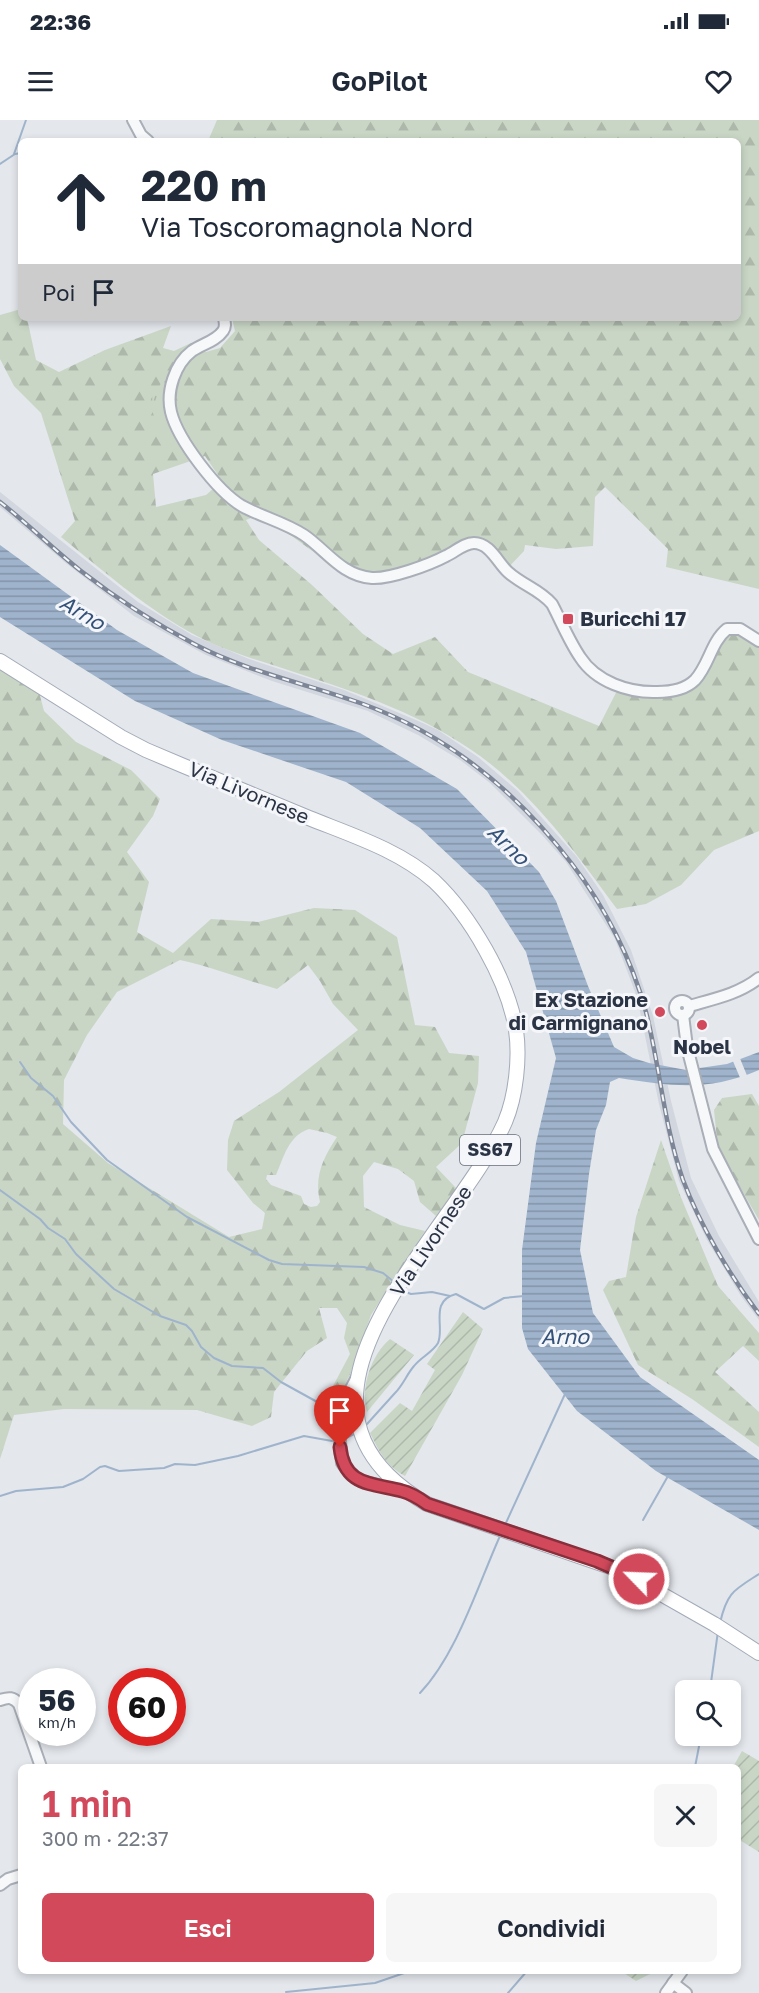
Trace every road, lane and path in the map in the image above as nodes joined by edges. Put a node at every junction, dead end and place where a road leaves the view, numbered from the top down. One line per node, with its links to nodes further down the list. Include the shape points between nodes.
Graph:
1 (133, 120): 2 (street)
2 (144, 138)
3 (224, 321): 4 (street, via 222,332 190,352 174,376 171,410 184,441 218,486 240,505 305,536 345,569 371,578 387,577 445,557 462,546 480,544 507,571 546,597 588,667 632,692 665,692 686,687 705,667 716,641 727,629 740,628)
4 (759, 641)
5 (0, 661): 8 (main road, Via Livornese / SS67, via 146,750 409,862 455,904 492,963 516,1030 517,1063 506,1120 470,1185 383,1311)
6 (759, 978): 7 (street, via 734,993 686,1010 687,1047 713,1149)
7 (759, 1239)
8 (357, 1377): 9 (main road, Via Livornese / SS67, via 356,1417 363,1439 386,1474); 9 (street, via 342,1406 342,1463 361,1481)
9 (405, 1491): 10 (main road, Via Livornese / SS67, via 427,1504 619,1570)
10 (759, 1653)
11 (0, 1700): 12 (street, via 9,1697 19,1704)
12 (40, 1764)
13 (18, 1876): 14 (street)
14 (0, 1885)
15 (680, 1974): 16 (street)
16 (673, 1983): 17 (street); 18 (street)
17 (666, 1993)
18 (686, 1993)

